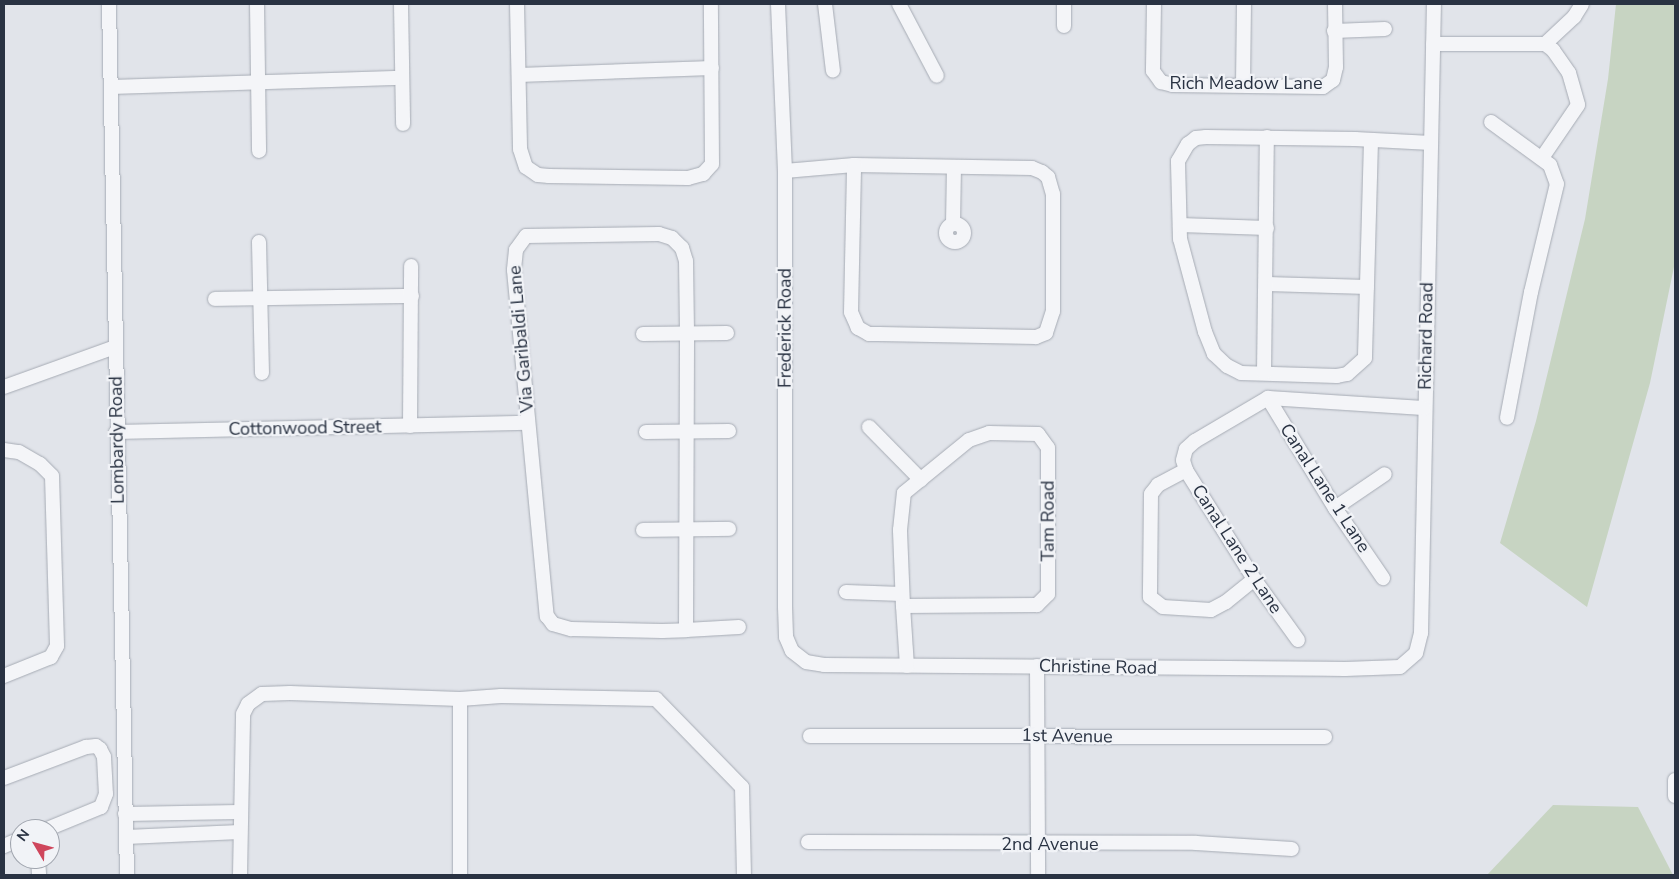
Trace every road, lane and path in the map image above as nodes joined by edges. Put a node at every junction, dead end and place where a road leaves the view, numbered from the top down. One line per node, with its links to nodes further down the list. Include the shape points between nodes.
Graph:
1 (109, 4): 27 (street, Lombardy Road)
2 (257, 4): 25 (street)
3 (401, 4): 24 (street)
4 (517, 4): 22 (street)
5 (711, 4): 20 (street)
6 (778, 4): 37 (street, Frederick Road)
7 (825, 4): 21 (street)
8 (899, 4): 23 (street)
9 (1064, 4): 15 (street)
10 (1154, 4): 26 (street, Rich Meadow Lane, via 1153,72 1161,82 1173,85)
11 (1244, 4): 26 (street)
12 (1334, 4): 17 (street, Rich Meadow Lane)
13 (1434, 4): 18 (street, Richard Road)
14 (1582, 4): 19 (street, via 1574,17)
15 (1064, 26)
16 (1385, 29): 17 (street)
17 (1334, 31): 26 (street, Rich Meadow Lane, via 1336,67 1329,85)
18 (1433, 44): 19 (street); 32 (street, Richard Road)
19 (1545, 44): 34 (street, via 1569,73 1578,105)
20 (712, 68): 22 (street); 22 (street, via 712,164 703,174 688,178 549,176 531,172 520,150)
21 (833, 71)
22 (519, 75)
23 (937, 76)
24 (402, 78): 25 (street); 29 (street)
25 (257, 82): 27 (street); 33 (street)
26 (1243, 85)
27 (110, 86): 51 (street, Lombardy Road)
28 (1491, 122): 34 (street)
29 (403, 124)
30 (1267, 137): 31 (street); 39 (street, via 1206,137 1196,138 1188,144 1178,161); 40 (street)
31 (1371, 140): 32 (street); 44 (street)
32 (1431, 143): 56 (street, Richard Road)
33 (259, 151)
34 (1542, 158): 57 (street, via 1554,174 1557,194 1531,292)
35 (854, 165): 36 (street); 36 (street, via 851,312 858,328 869,334 1042,336 1049,329 1053,311 1053,194 1048,177 1032,168); 37 (street)
36 (954, 167): 38 (street)
37 (785, 171): 81 (street, Frederick Road, via 785,606 786,637)
38 (953, 224)
39 (1180, 225): 40 (street); 53 (street, via 1182,252 1214,354 1241,373)
40 (1267, 228): 43 (street)
41 (259, 242): 46 (street)
42 (412, 266): 45 (street)
43 (1267, 284): 44 (street); 53 (street)
44 (1367, 286): 53 (street, via 1368,346 1362,363 1343,376)
45 (412, 296): 46 (street); 60 (street)
46 (260, 298): 47 (street); 52 (street)
47 (215, 299)
48 (688, 332): 49 (street); 50 (street); 58 (street, Via Garibaldi Lane, via 685,254 672,238 659,234 526,236 516,250 514,270); 62 (street, Via Garibaldi Lane)
49 (727, 333)
50 (643, 334)
51 (115, 348): 54 (street); 63 (street, Lombardy Road)
52 (262, 373)
53 (1264, 373)
54 (4, 387)
55 (1268, 398): 56 (street); 67 (street, Canal Lane 2 Lane, via 1194,441 1184,454); 70 (street, Canal Lane 1 Lane)
56 (1424, 408): 82 (street, Richard Road, via 1422,633 1416,652)
57 (1507, 418)
58 (528, 423): 59 (street, Via Garibaldi Lane); 79 (street, Via Garibaldi Lane, via 545,609 549,620 571,629)
59 (494, 424): 60 (street, Cottonwood Street)
60 (410, 426): 63 (street, Cottonwood Street)
61 (869, 427): 69 (street)
62 (687, 430): 64 (street); 65 (street); 73 (street, Via Garibaldi Lane)
63 (116, 432): 94 (street, Lombardy Road)
64 (646, 432)
65 (729, 432)
66 (4, 450): 85 (street, via 19,452 40,464 52,476 57,646 52,657)
67 (1186, 470): 75 (street, Canal Lane 2 Lane); 75 (street, via 1158,485 1151,494 1150,597 1163,607 1211,610)
68 (1385, 474): 70 (street)
69 (921, 480): 77 (street, Tam Road, via 904,493 901,502); 77 (street, Tam Road, via 969,440 981,434 1041,436 1048,448 1048,594 1037,605)
70 (1335, 508): 74 (street, Canal Lane 1 Lane)
71 (729, 529): 73 (street)
72 (643, 530): 73 (street)
73 (688, 530): 79 (street, Via Garibaldi Lane)
74 (1383, 578)
75 (1254, 579): 80 (street, Canal Lane 2 Lane)
76 (846, 592): 77 (street, Tam Road)
77 (903, 600): 83 (street, Tam Road)
78 (739, 628): 79 (street, Via Garibaldi Lane)
79 (686, 630)
80 (1298, 640)
81 (792, 651): 83 (street, Christine Road, via 812,664)
82 (1406, 663): 84 (street, Christine Road, via 1390,669)
83 (907, 666): 84 (street, Christine Road)
84 (1037, 666): 87 (street)
85 (4, 676)
86 (460, 699): 93 (street, via 290,693 256,697 244,709 242,721); 103 (street); 104 (street, via 636,697 662,703 742,787)
87 (1039, 734): 88 (street, 1st Avenue); 89 (street, 1st Avenue); 99 (street)
88 (810, 736)
89 (1325, 738)
90 (4, 778): 95 (street, via 86,747 100,749 106,794 101,807)
91 (1675, 780): 92 (street)
92 (1675, 796)
93 (239, 812): 94 (street); 96 (street)
94 (125, 814): 97 (street, Lombardy Road)
95 (60, 824)
96 (240, 832): 97 (street); 102 (street)
97 (126, 837): 101 (street, Lombardy Road)
98 (808, 842): 99 (street, 2nd Avenue)
99 (1038, 845): 100 (street, 2nd Avenue, via 1196,843); 105 (street)
100 (1292, 849)
101 (127, 875)
102 (240, 875)
103 (460, 875)
104 (744, 875)
105 (1038, 875)

